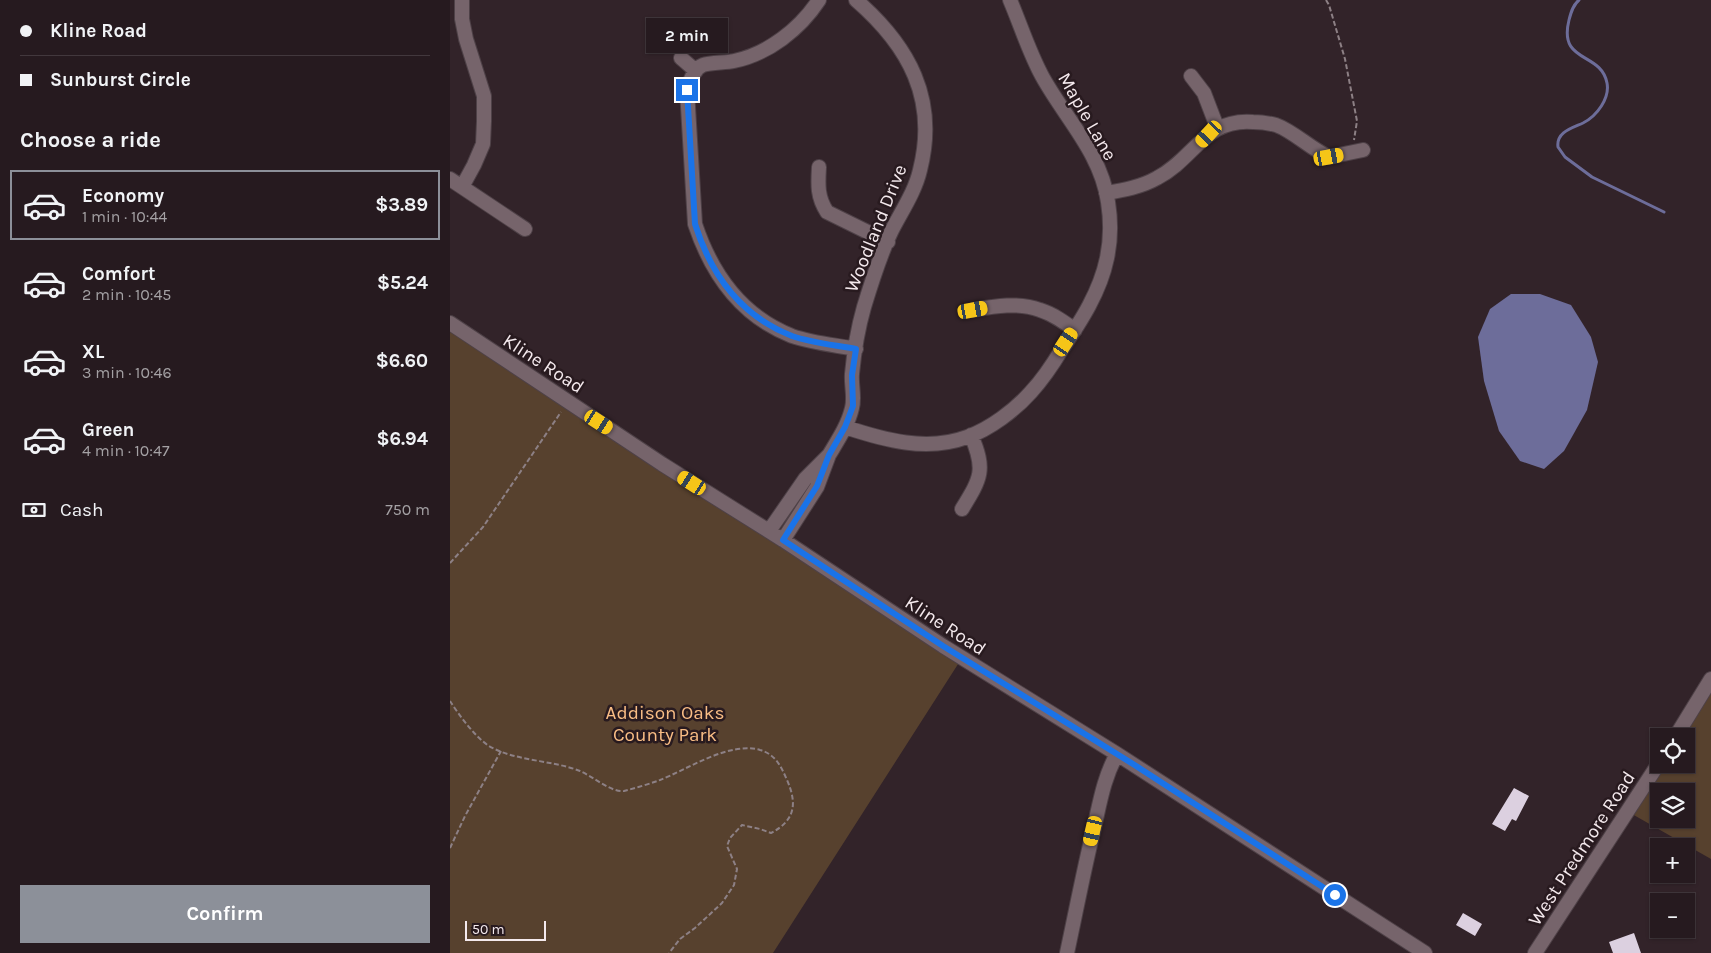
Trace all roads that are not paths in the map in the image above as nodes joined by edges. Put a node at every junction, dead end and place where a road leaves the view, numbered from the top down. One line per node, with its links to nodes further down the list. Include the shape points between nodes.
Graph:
1 (462, 0): 11 (street, via 466,39 484,96 484,121 482,144 474,165)
2 (819, 0): 6 (street, via 791,32 758,53 735,61 703,65)
3 (856, 0): 14 (street, Woodland Drive, via 895,40 917,80 925,114 920,172)
4 (1010, 0): 12 (street, Maple Lane, via 1030,52 1055,99 1093,155)
5 (681, 58): 6 (street)
6 (696, 71): 18 (street, via 687,90 695,224 724,285 746,309 792,336)
7 (1191, 76): 8 (street, via 1204,93)
8 (1217, 128): 9 (street, via 1234,121 1264,122 1278,126 1329,157); 12 (street, via 1158,178 1135,188)
9 (1357, 151)
10 (819, 167): 14 (street, via 818,194 827,212)
11 (456, 183): 13 (street)
12 (1106, 192): 17 (street, Maple Lane, via 1111,231 1107,259 1094,296)
13 (525, 229)
14 (888, 242): 18 (street, Woodland Drive, via 864,307)
15 (973, 310): 17 (street, via 998,305 1039,309)
16 (450, 323): 23 (street, Kline Road)
17 (1075, 330): 20 (street, Maple Lane, via 1031,392 990,426)
18 (856, 349): 19 (street, Woodland Drive, via 852,375 853,406)
19 (845, 427): 20 (street, Maple Lane, via 900,443 940,443); 21 (street, Woodland Drive)
20 (971, 435): 22 (street, via 979,454 980,469 976,486)
21 (829, 455): 23 (street, Woodland Drive, via 806,479); 24 (street, Woodland Drive, via 817,486)
22 (962, 509)
23 (769, 531): 24 (street, Kline Road)
24 (783, 540): 27 (street, Kline Road, via 951,651)
25 (1711, 679): 26 (street)
26 (1681, 728)
27 (1117, 754): 29 (street, via 1105,782); 30 (street, Kline Road)
28 (1652, 773): 31 (street, West Predmore Road)
29 (1067, 953)
30 (1425, 953)
31 (1535, 953)

